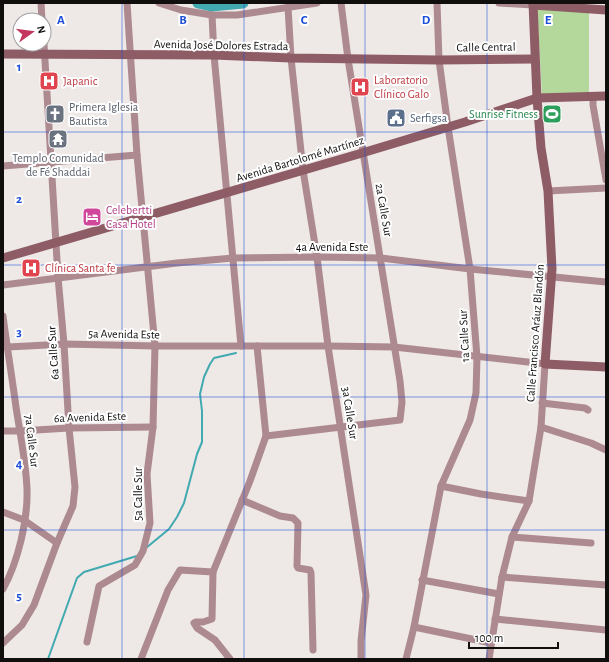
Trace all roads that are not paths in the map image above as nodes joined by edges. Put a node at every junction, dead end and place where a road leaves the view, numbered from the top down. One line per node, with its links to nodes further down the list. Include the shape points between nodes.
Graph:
1 (127, 3): 14 (street, 5a Calle Sur)
2 (159, 3): 11 (street)
3 (317, 3): 9 (street)
4 (341, 3): 17 (street, 2a Calle Sur)
5 (437, 3): 19 (street, 1a Calle Sur)
6 (500, 3): 7 (street)
7 (533, 4): 8 (street); 18 (street, Calle Francisco Aráuz Blandón)
8 (593, 6): 10 (street)
9 (288, 7): 11 (street, via 237,15); 16 (street, 3a Calle Sur)
10 (606, 10)
11 (212, 15): 15 (street)
12 (3, 54): 13 (street, Avenida José Dolores Estrada)
13 (44, 54): 14 (street, Avenida José Dolores Estrada); 26 (street, 6a Calle Sur)
14 (130, 55): 15 (street, Avenida José Dolores Estrada); 25 (street, 5a Calle Sur)
15 (214, 55): 16 (street, Avenida José Dolores Estrada); 32 (street)
16 (291, 58): 17 (street, Avenida José Dolores Estrada); 28 (street, 3a Calle Sur)
17 (348, 59): 19 (street, Avenida José Dolores Estrada); 24 (street, 2a Calle Sur)
18 (534, 59): 19 (street, Calle Central); 22 (street, Calle Francisco Aráuz Blandón)
19 (439, 60): 23 (street, 1a Calle Sur)
20 (593, 96): 21 (street, Avenida Bartolomé Martínez); 22 (street, Avenida Bartolomé Martínez); 29 (street)
21 (606, 96)
22 (537, 98): 23 (street, Avenida Bartolomé Martínez); 31 (street, Calle Francisco Aráuz Blandón)
23 (448, 127): 24 (street, Avenida Bartolomé Martínez); 40 (street, 1a Calle Sur)
24 (362, 153): 28 (street, Avenida Bartolomé Martínez); 38 (street, 2a Calle Sur)
25 (137, 155): 26 (street); 33 (street, 5a Calle Sur)
26 (51, 162): 27 (street); 34 (street, 6a Calle Sur)
27 (3, 166)
28 (303, 170): 32 (street, Avenida Bartolomé Martínez); 35 (street, 3a Calle Sur)
29 (606, 180)
30 (606, 188): 31 (street)
31 (548, 191): 42 (street, Calle Francisco Aráuz Blandón)
32 (227, 193): 33 (street, Avenida Bartolomé Martínez); 37 (street)
33 (143, 217): 34 (street, Avenida Bartolomé Martínez); 39 (street, 5a Calle Sur)
34 (56, 242): 36 (street, Avenida Bartolomé Martínez); 41 (street, 6a Calle Sur)
35 (317, 257): 37 (street, 4a Avenida Este); 38 (street, 4a Avenida Este); 50 (street, 3a Calle Sur)
36 (3, 258)
37 (233, 258): 39 (street, 4a Avenida Este); 48 (street)
38 (381, 258): 40 (street, 4a Avenida Este); 52 (street, 2a Calle Sur)
39 (148, 266): 41 (street, 4a Avenida Este); 47 (street, 5a Calle Sur)
40 (470, 269): 42 (street, 4a Avenida Este); 53 (street, 1a Calle Sur)
41 (58, 277): 44 (street); 46 (street, 6a Calle Sur)
42 (552, 277): 43 (street, 4a Avenida Este); 54 (street, Calle Francisco Aráuz Blandón)
43 (606, 282)
44 (3, 285)
45 (3, 316): 51 (street, 7a Calle Sur)
46 (64, 344): 47 (street, 5a Avenida Este); 51 (street, 5a Avenida Este); 60 (street, 6a Calle Sur)
47 (154, 346): 48 (street, 5a Avenida Este); 58 (street, 5a Calle Sur)
48 (241, 346): 49 (street, 5a Avenida Este)
49 (257, 346): 50 (street, 5a Avenida Este); 64 (street)
50 (328, 346): 52 (street, 5a Avenida Este); 61 (street, 3a Calle Sur)
51 (5, 347): 63 (street, 7a Calle Sur)
52 (394, 347): 53 (street, 5a Avenida Este); 61 (street, 2a Calle Sur, via 402,402 400,420)
53 (477, 357): 54 (street, 5a Avenida Este); 66 (street, 1a Calle Sur, via 476,393 470,420)
54 (545, 364): 55 (street); 56 (street, Calle Francisco Aráuz Blandón)
55 (606, 367)
56 (542, 403): 57 (street); 59 (street, Calle Francisco Aráuz Blandón)
57 (588, 410)
58 (153, 427): 60 (street, 6a Avenida Este); 84 (street, 5a Calle Sur, via 147,474 150,523 143,551 135,565 99,586)
59 (541, 427): 65 (street); 68 (street, Calle Francisco Aráuz Blandón)
60 (69, 428): 63 (street, 6a Avenida Este); 72 (street, 6a Calle Sur, via 75,487 72,506)
61 (341, 428): 64 (street); 89 (street, 3a Calle Sur, via 366,595 360,641)
62 (3, 431): 63 (street, 6a Avenida Este)
63 (20, 431): 70 (street, 7a Calle Sur, via 27,489)
64 (266, 436): 67 (street)
65 (606, 450)
66 (440, 486): 68 (street); 76 (street, 1a Calle Sur)
67 (242, 500): 74 (street); 86 (street, via 280,516 293,518 298,523 297,566 310,570 311,573)
68 (529, 501): 71 (street, Calle Francisco Aráuz Blandón)
69 (3, 512): 70 (street)
70 (24, 520): 72 (street); 78 (street, 7a Calle Sur, via 20,543 9,579)
71 (512, 537): 73 (street); 75 (street, Calle Francisco Aráuz Blandón)
72 (57, 543): 83 (street, 6a Calle Sur, via 34,605 22,625)
73 (591, 543)
74 (213, 572): 87 (street, via 180,570 168,590); 88 (street, via 212,619 194,623 215,640)
75 (502, 577): 77 (street); 79 (street, Calle Francisco Aráuz Blandón)
76 (422, 580): 79 (street); 81 (street, 1a Calle Sur)
77 (606, 585)
78 (3, 589)
79 (499, 594): 80 (street, Calle Francisco Aráuz Blandón)
80 (495, 619): 82 (street); 85 (street, Calle Francisco Aráuz Blandón)
81 (414, 627): 85 (street); 90 (street, 1a Calle Sur)
82 (606, 630)
83 (3, 642)
84 (87, 642)
85 (491, 643): 91 (street, Calle Francisco Aráuz Blandón)
86 (313, 650)
87 (141, 659)
88 (230, 659)
89 (361, 659)
90 (406, 659)
91 (489, 659)

